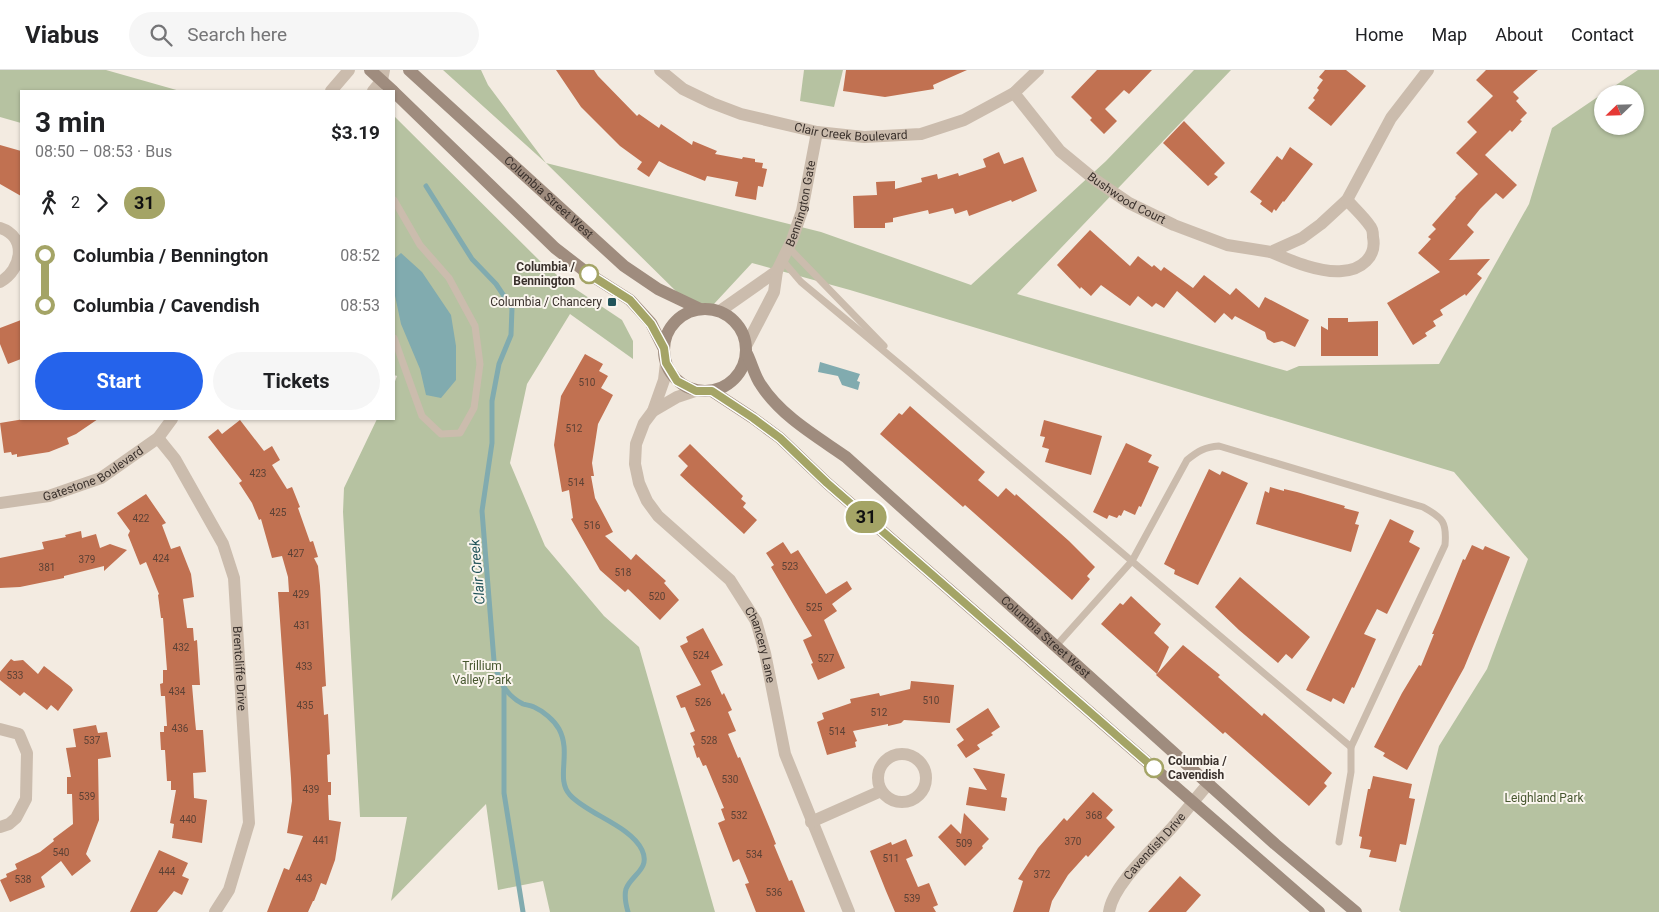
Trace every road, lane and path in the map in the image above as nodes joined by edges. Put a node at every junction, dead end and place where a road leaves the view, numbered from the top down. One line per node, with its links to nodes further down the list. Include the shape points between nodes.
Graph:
1 (349, 70): 8 (street)
2 (370, 70): 7 (main road)
3 (409, 70): 21 (main road, Columbia Street West, via 624,266 658,289)
4 (660, 70): 13 (street, Clair Creek Boulevard, via 682,88 712,103 741,114)
5 (1038, 70): 12 (street, Clair Creek Boulevard)
6 (1428, 70): 14 (street, via 1392,118)
7 (383, 75): 9 (street); 10 (main road)
8 (332, 90)
9 (374, 90)
10 (393, 90)
11 (395, 92): 24 (main road, via 555,248 630,300 651,324)
12 (1014, 93): 13 (street, Clair Creek Boulevard, via 964,120 921,134 864,137); 18 (street, Bushwood Court, via 1060,151 1129,203 1227,245)
13 (817, 132): 17 (street, Bennington Gate, via 802,211)
14 (1347, 200): 18 (street, via 1302,238); 18 (street, Bushwood Court, via 1372,227 1373,255 1359,268 1342,272 1315,268)
15 (395, 202): 23 (lane, via 420,244 449,278 475,326 480,364 474,408 460,433 442,434 422,416)
16 (0, 228): 20 (street, via 11,234 17,243 19,257 17,267)
17 (789, 248): 19 (street, Bennington Gate); 27 (lane)
18 (1271, 252)
19 (780, 266): 22 (street); 25 (street, Bennington Gate, via 774,292); 27 (lane)
20 (0, 282)
21 (700, 309): 22 (main road); 24 (main road, via 684,315 671,326)
22 (720, 311): 25 (main road, via 738,324)
23 (395, 341)
24 (664, 348): 26 (main road)
25 (747, 349): 29 (main road, via 743,367 736,378 725,387); 35 (main road, Columbia Street West, via 760,384 771,398 798,424 846,457)
26 (666, 363): 28 (main road, via 677,381); 30 (street, Chancery Lane, via 664,380)
27 (909, 372): 34 (lane)
28 (696, 391): 29 (main road); 30 (street, Chancery Lane, via 677,397)
29 (712, 391): 40 (main road, via 780,438 827,483)
30 (653, 411): 41 (street, Chancery Lane, via 644,423 636,444 635,464 639,483 658,516 730,580 756,621 785,754)
31 (171, 420): 32 (street, Gatestone Boulevard)
32 (158, 438): 33 (street, Gatestone Boulevard, via 101,478 49,496); 44 (street, Brentcliffe Drive, via 175,459 223,544 234,578 249,823 229,890)
33 (0, 503)
34 (1132, 561): 35 (lane); 37 (lane); 37 (lane, via 1187,460 1208,446 1219,446 1424,507 1438,515 1444,522 1445,545)
35 (1056, 647): 38 (main road, Columbia Street West)
36 (0, 729): 42 (street, via 19,734 27,753 26,799 16,818)
37 (1351, 747): 43 (lane, via 1351,772)
38 (1209, 783): 40 (street, Cavendish Drive); 48 (main road, Columbia Street West)
39 (881, 791): 41 (street)
40 (1193, 802): 46 (street, Cavendish Drive, via 1123,881 1110,903); 47 (main road)
41 (811, 822): 45 (street, Chancery Lane)
42 (0, 827)
43 (1339, 842)
44 (215, 912)
45 (848, 912)
46 (1109, 912)
47 (1319, 912)
48 (1356, 912)

